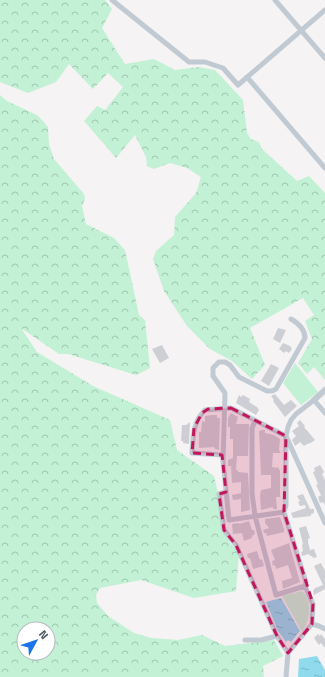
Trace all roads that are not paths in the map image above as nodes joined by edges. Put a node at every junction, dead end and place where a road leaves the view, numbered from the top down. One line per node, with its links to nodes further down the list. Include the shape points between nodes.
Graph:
1 (112, 0): 6 (street, via 189,62 205,62 222,68 238,85)
2 (274, 0): 4 (street)
3 (325, 10): 4 (street)
4 (301, 30): 5 (street); 6 (street)
5 (325, 58)
6 (247, 77): 7 (street)
7 (325, 168)
8 (291, 319): 11 (street, via 301,327 305,338 276,389 267,391 239,377 225,362 219,362 214,366 213,376 226,393)
9 (325, 390): 10 (street)
10 (314, 400): 12 (street); 14 (street, via 291,420)
11 (225, 408): 13 (street, via 231,408); 15 (street); 15 (street, via 208,409 202,413 194,428 192,453)
12 (325, 413)
13 (255, 421): 14 (street); 18 (street, via 252,428 252,486)
14 (286, 436): 17 (street); 19 (street)
15 (223, 455): 16 (street)
16 (226, 492): 18 (street, via 229,520); 23 (street, via 219,494 224,530 236,544)
17 (284, 512): 18 (street); 20 (street, via 306,582)
18 (255, 516): 20 (street, via 276,595)
19 (325, 523)
20 (305, 586): 21 (street, via 312,604)
21 (312, 624): 22 (street); 25 (street)
22 (325, 629)
23 (277, 636): 24 (street); 25 (street)
24 (245, 640)
25 (288, 653): 26 (street)
26 (286, 677)

